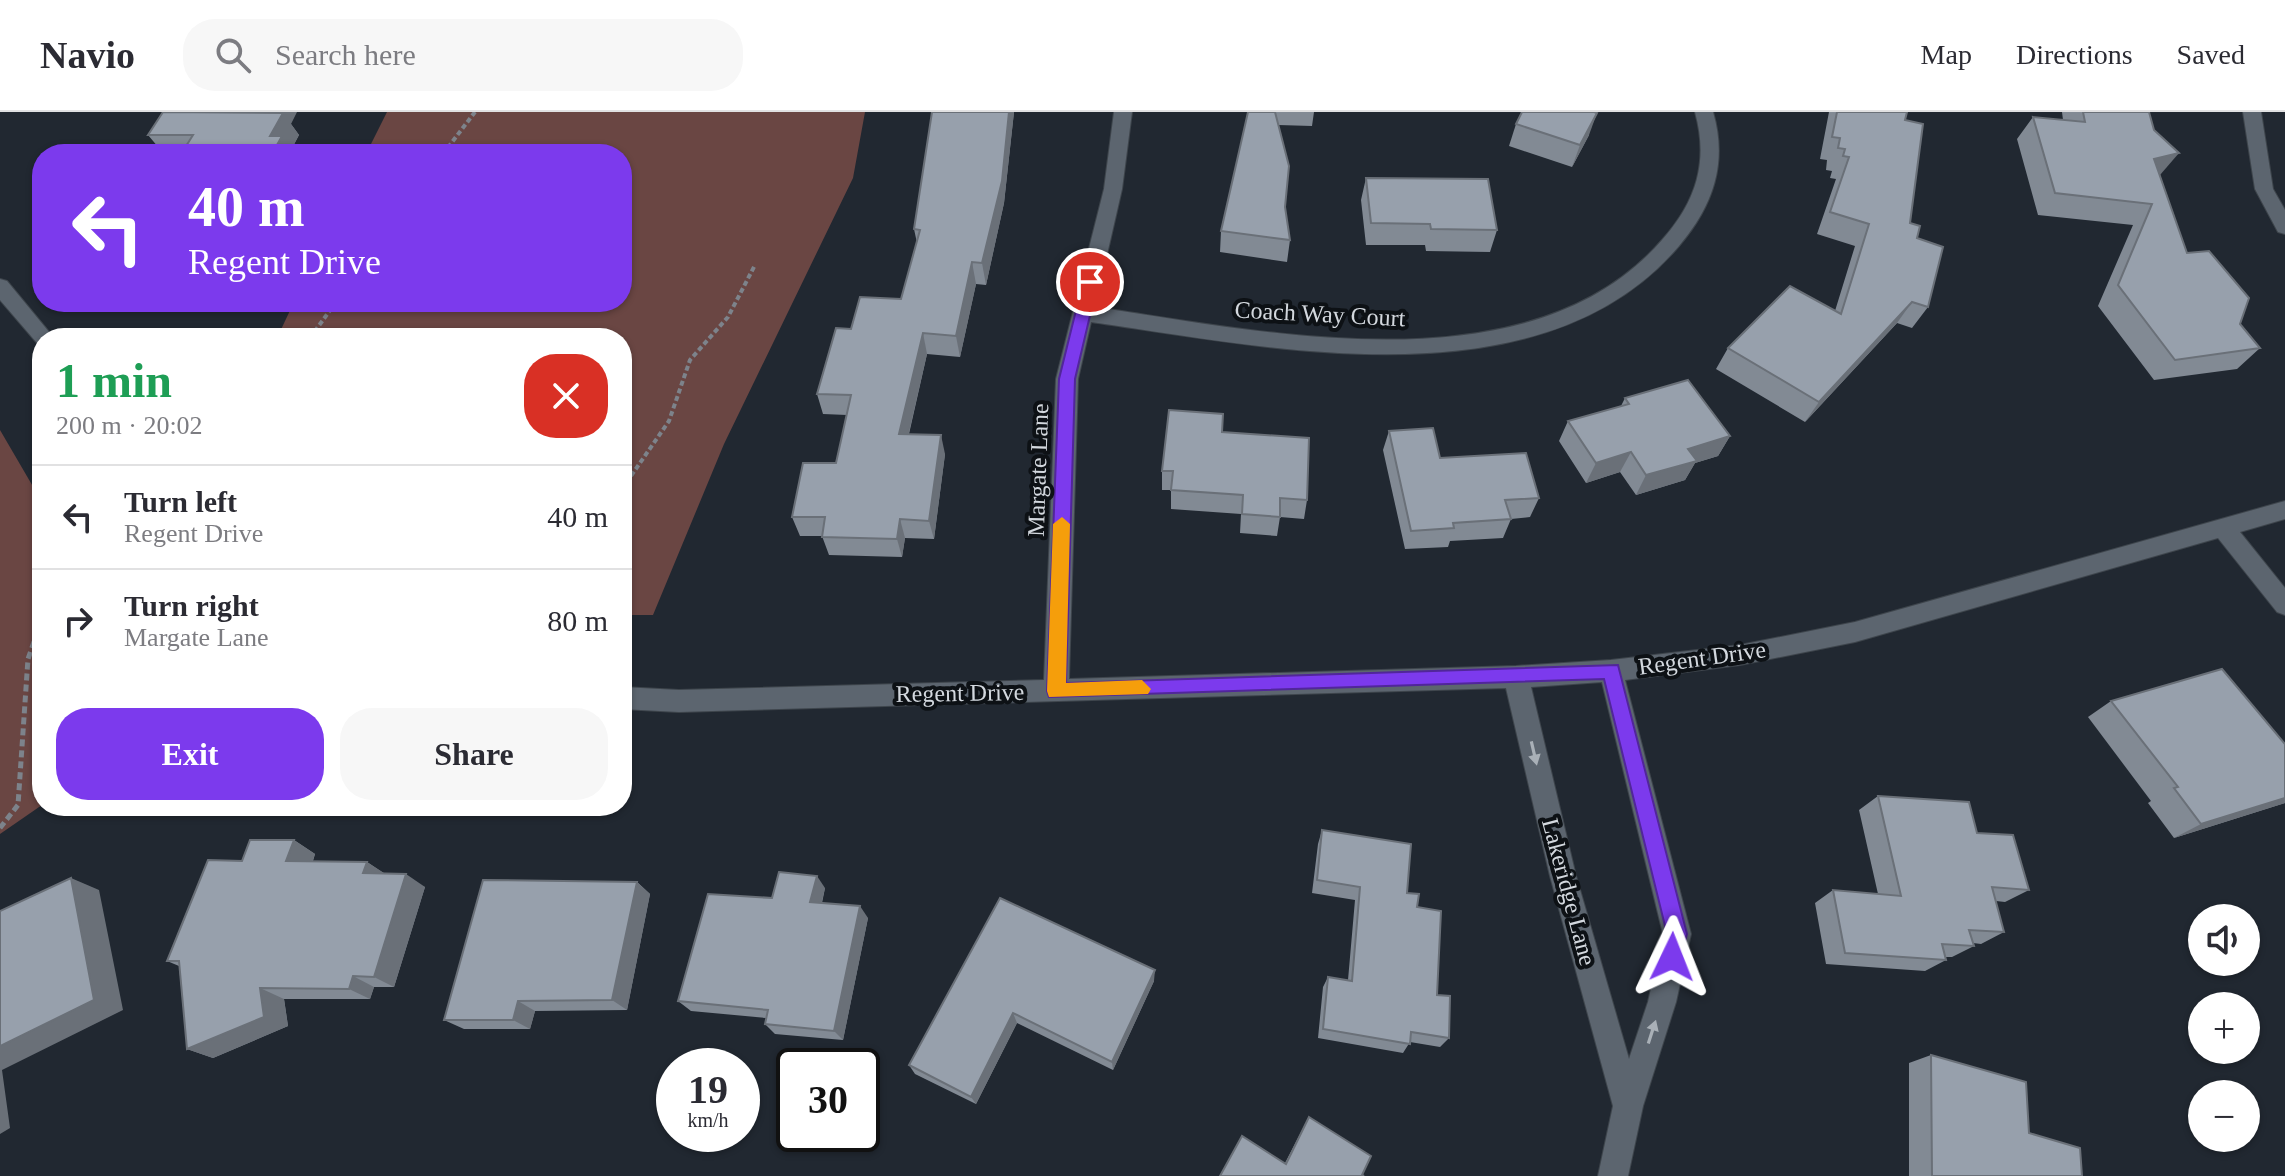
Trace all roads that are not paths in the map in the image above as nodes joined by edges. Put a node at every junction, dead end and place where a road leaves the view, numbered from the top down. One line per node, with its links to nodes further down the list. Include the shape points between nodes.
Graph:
1 (1123, 112): 6 (street, Margate Lane, via 1113,189)
2 (1704, 112): 6 (street, Coach Way Court, via 1714,140 1703,200 1670,247 1605,300 1516,333 1388,349 1236,336)
3 (2252, 112): 4 (street, via 2264,189)
4 (2285, 227)
5 (0, 286): 7 (street)
6 (1083, 313): 13 (street, Margate Lane, via 1067,379)
7 (36, 328)
8 (2285, 510): 9 (street, Regent Drive)
9 (2223, 528): 10 (street); 11 (street, Regent Drive, via 1855,632 1740,655)
10 (2285, 605)
11 (1611, 671): 12 (street, Regent Drive); 15 (street, Lakeridge Lane, one-way to 11, via 1662,1002 1677,934)
12 (1516, 677): 13 (street, Regent Drive); 15 (street, Lakeridge Lane, one-way to 15, via 1563,876)
13 (1056, 691): 14 (street, Regent Drive)
14 (632, 699)
15 (1628, 1106): 16 (street, Lakeridge Lane)
16 (1613, 1176)

